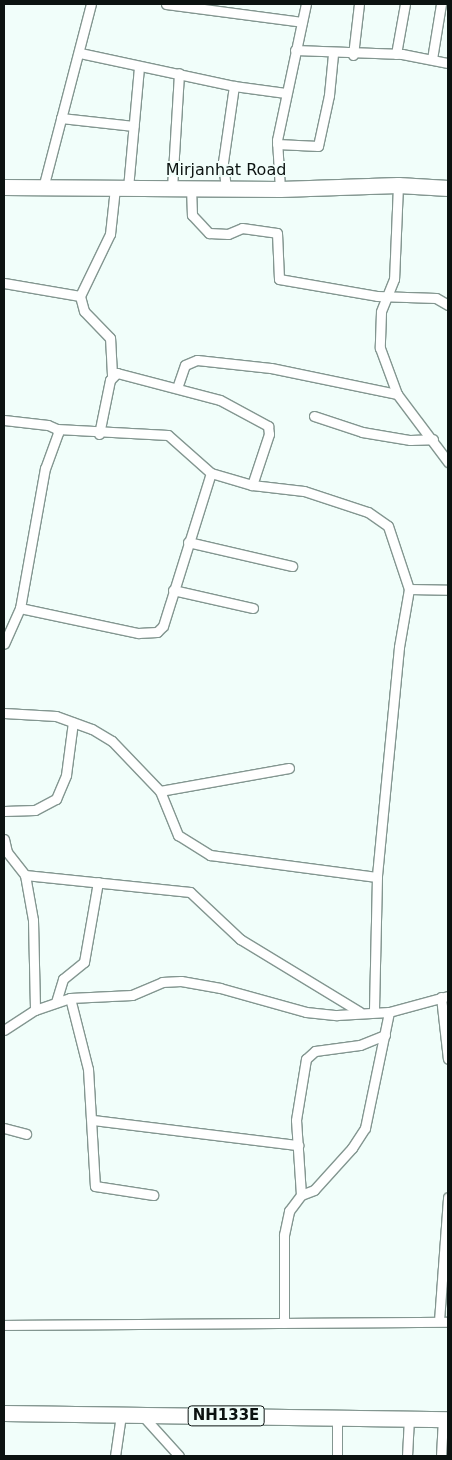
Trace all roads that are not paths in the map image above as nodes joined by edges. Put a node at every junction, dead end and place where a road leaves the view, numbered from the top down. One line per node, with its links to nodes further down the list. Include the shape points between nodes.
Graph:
1 (91, 4): 9 (street)
2 (166, 4): 7 (street)
3 (306, 4): 7 (street)
4 (359, 4): 12 (street)
5 (405, 4): 11 (street)
6 (441, 4): 13 (street)
7 (302, 22): 8 (street)
8 (295, 50): 10 (street); 18 (street)
9 (80, 53): 15 (street); 19 (street)
10 (333, 54): 12 (street); 21 (street, via 329,95 318,146)
11 (396, 54): 12 (street); 13 (street)
12 (353, 55)
13 (432, 59): 14 (street)
14 (448, 63)
15 (139, 66): 16 (street); 20 (street)
16 (180, 73): 17 (street); 27 (street)
17 (234, 86): 18 (street); 28 (street, via 223,162)
18 (286, 93): 21 (street)
19 (61, 118): 20 (street); 25 (street)
20 (134, 126): 26 (street)
21 (277, 144): 30 (street)
22 (398, 185): 29 (main road, Mirjanhat Road); 30 (main road, Mirjanhat Road); 33 (street, via 394,279)
23 (4, 187): 25 (main road, Mirjanhat Road)
24 (191, 187): 27 (main road, Mirjanhat Road); 28 (main road, Mirjanhat Road); 33 (street, via 192,215 209,233 228,234 242,228 277,234 279,279)
25 (43, 188): 26 (main road, Mirjanhat Road)
26 (122, 188): 27 (main road, Mirjanhat Road); 32 (street, via 110,234)
27 (172, 188)
28 (226, 188): 30 (main road, Mirjanhat Road)
29 (448, 188)
30 (280, 189)
31 (4, 283): 32 (street)
32 (80, 296): 35 (street, via 84,311 110,338)
33 (387, 296): 34 (street, via 436,298); 37 (street, via 381,312 379,338 386,370)
34 (448, 305)
35 (112, 375): 36 (street, via 117,373); 41 (street)
36 (177, 388): 37 (street, via 185,365 197,360 271,368); 45 (street, via 220,400 268,426 269,434)
37 (397, 394): 42 (street)
38 (314, 416): 42 (street, via 362,432 410,440)
39 (4, 420): 40 (street, via 37,423)
40 (57, 429): 41 (street); 51 (street, via 57,438 45,468)
41 (99, 434): 44 (street, via 168,435)
42 (433, 439): 43 (street)
43 (448, 462)
44 (211, 473): 45 (street); 46 (street)
45 (252, 484): 48 (street, via 304,491 378,517 388,526)
46 (188, 542): 47 (street); 49 (street)
47 (292, 566)
48 (409, 589): 50 (street); 61 (street, via 399,647)
49 (173, 590): 51 (street, via 163,626 149,634); 52 (street)
50 (448, 590)
51 (20, 608): 53 (street)
52 (253, 608)
53 (4, 644)
54 (4, 713): 55 (street, via 56,716)
55 (73, 722): 57 (street, via 112,741); 58 (street, via 66,775 56,799 35,810)
56 (289, 768): 57 (street)
57 (160, 791): 61 (street, via 178,835 210,855)
58 (4, 811)
59 (4, 839): 60 (street, via 7,852)
60 (25, 875): 62 (street); 66 (street, via 33,920)
61 (377, 877): 68 (street)
62 (98, 882): 65 (street, via 84,962 63,979); 67 (street, via 190,892 240,939)
63 (445, 996): 69 (street); 72 (street)
64 (70, 998): 65 (street); 67 (street, via 132,995 162,982 181,981 316,1014); 73 (street, via 88,1069)
65 (56, 1002): 66 (street)
66 (35, 1010): 70 (street)
67 (360, 1012): 68 (street)
68 (374, 1012): 69 (street)
69 (389, 1012): 71 (street)
70 (4, 1030)
71 (385, 1035): 76 (street, via 360,1045 315,1051 306,1059 296,1120); 78 (street, via 365,1128 352,1148 314,1190)
72 (448, 1059)
73 (93, 1120): 76 (street); 77 (street, via 95,1186)
74 (4, 1128): 75 (street)
75 (26, 1134)
76 (298, 1145): 78 (street)
77 (153, 1195)
78 (301, 1195): 82 (street, via 289,1211 284,1235)
79 (448, 1197): 80 (street)
80 (448, 1216): 81 (street)
81 (444, 1322): 82 (street)
82 (284, 1323): 83 (street)
83 (4, 1325)
84 (4, 1413): 85 (main road, NH133E)
85 (121, 1415): 86 (main road, NH133E); 90 (street)
86 (142, 1415): 87 (main road, NH133E); 91 (street)
87 (338, 1418): 88 (main road, NH133E); 92 (street)
88 (409, 1418): 89 (main road, NH133E); 93 (street)
89 (446, 1419): 94 (street)
90 (115, 1456)
91 (180, 1456)
92 (337, 1456)
93 (407, 1456)
94 (441, 1456)

